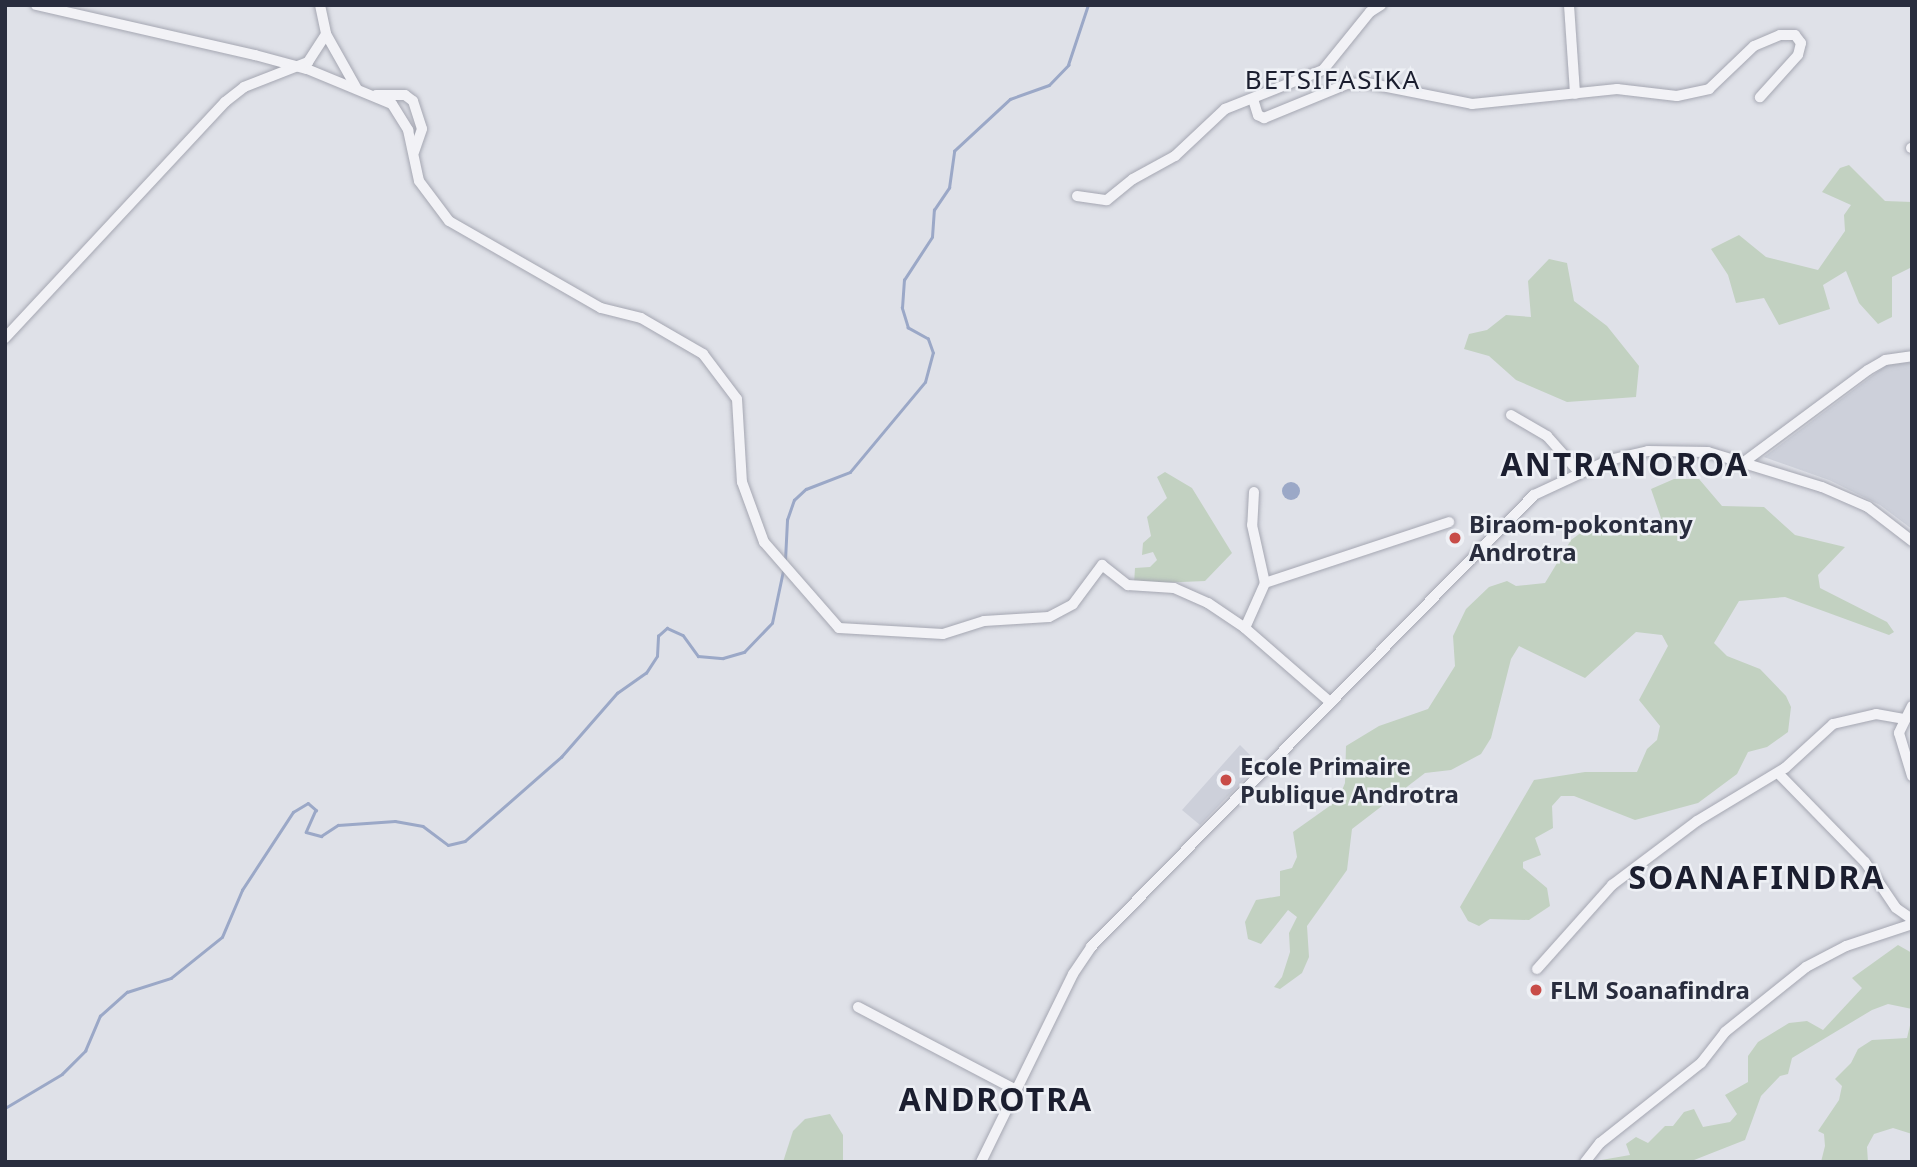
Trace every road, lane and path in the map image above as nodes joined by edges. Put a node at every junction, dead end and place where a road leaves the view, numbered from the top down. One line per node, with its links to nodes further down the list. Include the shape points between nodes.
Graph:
1 (36, 5): 6 (street)
2 (320, 5): 5 (street)
3 (1381, 5): 11 (street, via 1370,12 1323,70)
4 (1569, 5): 8 (street)
5 (327, 34): 6 (street, via 308,62); 7 (street)
6 (294, 66): 7 (street); 14 (street, via 244,87 225,102)
7 (357, 89): 9 (street)
8 (1575, 94): 10 (street, via 1617,89 1677,96 1709,89 1754,46 1780,34 1795,35 1801,43 1798,55); 11 (street, via 1472,104 1367,83 1347,84 1264,118)
9 (371, 96): 12 (street, via 392,104 408,130); 12 (street, via 405,95 413,101 422,129)
10 (1760, 97)
11 (1253, 99): 13 (street, via 1225,108 1175,156 1133,178 1107,200)
12 (413, 154): 23 (street, via 426,196 449,220 601,308 641,318 703,354 737,400 742,482 764,542 839,628 943,634 984,621 1049,617 1073,604 1102,565 1128,585 1174,588 1208,603)
13 (1077, 195)
14 (5, 338)
15 (1912, 356): 17 (street, via 1885,360 1868,370)
16 (1510, 415): 18 (street, via 1548,436)
17 (1744, 462): 18 (street, via 1677,449 1648,451); 21 (street, via 1868,507)
18 (1578, 472): 24 (street, via 1534,495)
19 (1254, 492): 22 (street, via 1252,525)
20 (1448, 522): 22 (street)
21 (1912, 541)
22 (1265, 583): 23 (street)
23 (1245, 628): 24 (street)
24 (1330, 702): 32 (street, via 1091,947)
25 (1912, 706): 26 (street)
26 (1904, 719): 27 (street, via 1876,714 1833,724); 28 (street, via 1900,746)
27 (1778, 773): 29 (street, via 1865,862 1896,908); 30 (street, via 1697,821 1612,885)
28 (1912, 776)
29 (1912, 922): 34 (street, via 1846,946 1806,967 1726,1032 1701,1063 1601,1143)
30 (1537, 969)
31 (858, 1007): 32 (street)
32 (1016, 1090): 33 (street)
33 (981, 1162)
34 (1585, 1162)

